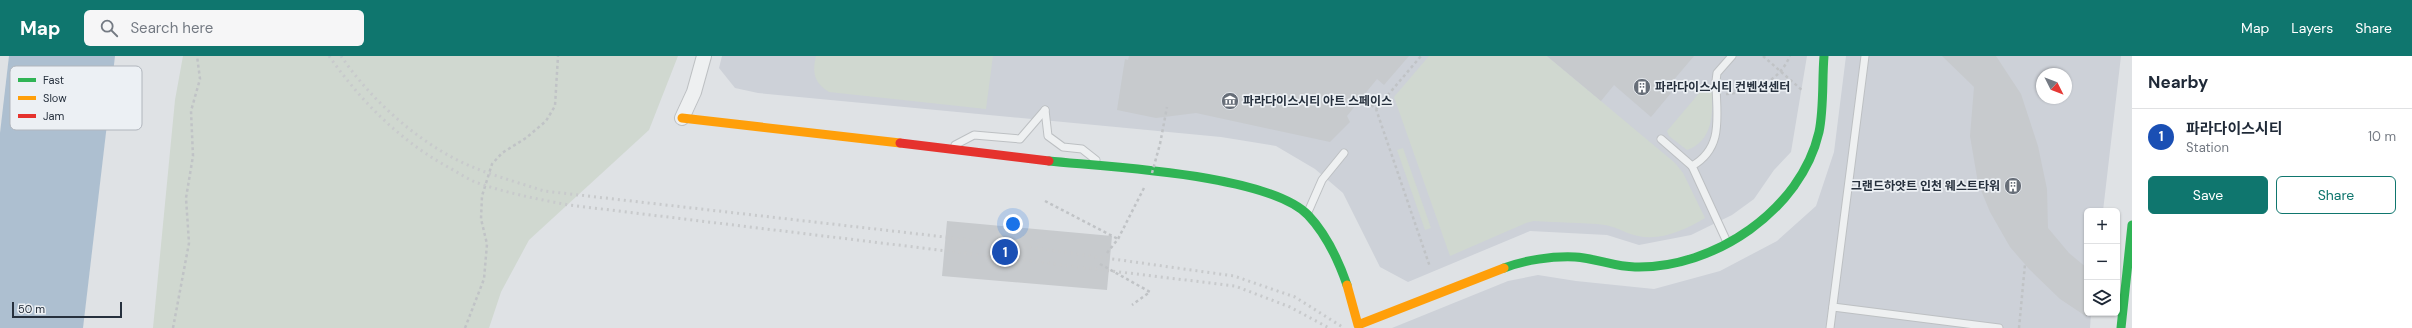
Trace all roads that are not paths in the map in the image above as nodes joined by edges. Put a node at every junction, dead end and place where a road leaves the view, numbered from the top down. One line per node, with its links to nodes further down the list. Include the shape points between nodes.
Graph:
1 (694, 56): 6 (street, via 684,91)
2 (704, 56): 6 (street, via 694,92)
3 (1732, 56): 10 (lane, via 1718,73 1716,81 1715,143 1709,154)
4 (1824, 56): 14 (street, via 1819,131 1806,168 1783,200 1754,226)
5 (1866, 56): 15 (lane)
6 (682, 118): 8 (street)
7 (1661, 139): 10 (lane)
8 (948, 149): 11 (street); 11 (lane, via 974,134 1020,139 1045,110 1048,136 1063,147 1082,149)
9 (1344, 153): 12 (lane, via 1322,180)
10 (1692, 166): 14 (lane)
11 (1104, 167): 12 (street, via 1166,172 1258,189 1291,202)
12 (1307, 214): 16 (street, via 1329,241 1347,284)
13 (2132, 225): 19 (street)
14 (1727, 242): 16 (street, via 1700,256 1670,265 1634,267 1575,257 1520,262)
15 (1833, 307): 17 (lane); 18 (lane)
16 (1355, 327)
17 (1830, 328)
18 (1998, 328)
19 (2121, 328)

